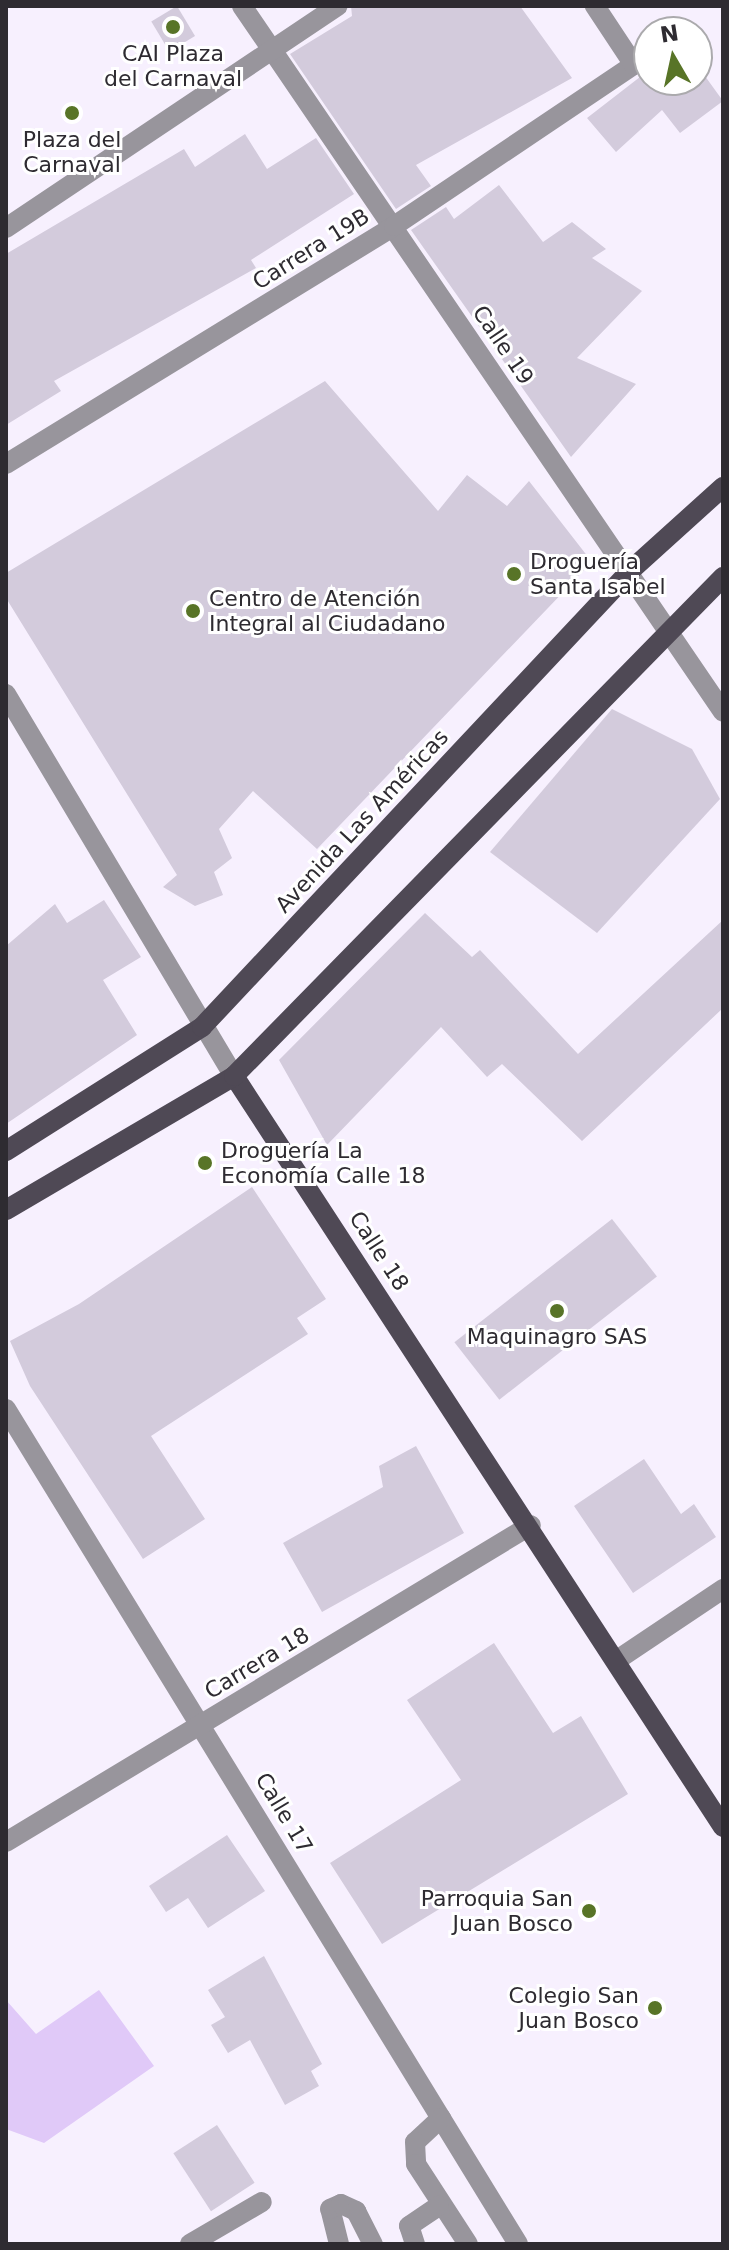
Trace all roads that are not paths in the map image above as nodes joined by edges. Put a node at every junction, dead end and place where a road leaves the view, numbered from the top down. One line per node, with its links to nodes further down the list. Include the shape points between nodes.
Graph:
1 (242, 6): 4 (street, Calle 19)
2 (338, 6): 4 (street)
3 (595, 6): 5 (street, Carrera 19B, via 634,65)
4 (268, 53): 5 (street, Calle 19); 6 (street)
5 (394, 226): 7 (street, Carrera 19B); 9 (street, Calle 19)
6 (6, 228)
7 (6, 464)
8 (723, 487): 9 (main road, Avenida Las Américas)
9 (631, 570): 11 (street, Calle 19); 14 (main road, Avenida Las Américas)
10 (723, 577): 11 (main road)
11 (669, 629): 13 (street, Calle 19); 15 (main road)
12 (6, 694): 14 (street, Calle 18)
13 (723, 712)
14 (202, 1027): 15 (street, Calle 18); 16 (main road, Avenida Las Américas)
15 (234, 1076): 17 (main road); 19 (main road, Calle 18)
16 (6, 1151)
17 (6, 1210)
18 (6, 1409): 22 (street, Calle 17)
19 (531, 1525): 21 (main road, Calle 18); 22 (street, Carrera 18)
20 (723, 1589): 21 (street)
21 (617, 1660): 23 (main road, Calle 18)
22 (202, 1724): 24 (street, Carrera 18); 25 (street, Calle 17)
23 (723, 1827)
24 (7, 1844)
25 (441, 2118): 27 (street, via 415,2142 416,2164); 28 (street, Calle 17)
26 (262, 2202): 29 (street)
27 (439, 2206): 32 (street, via 409,2226); 33 (street)
28 (511, 2242)
29 (190, 2244)
30 (339, 2244): 31 (street, via 329,2217 341,2204 356,2211)
31 (373, 2244)
32 (415, 2244)
33 (468, 2244)

